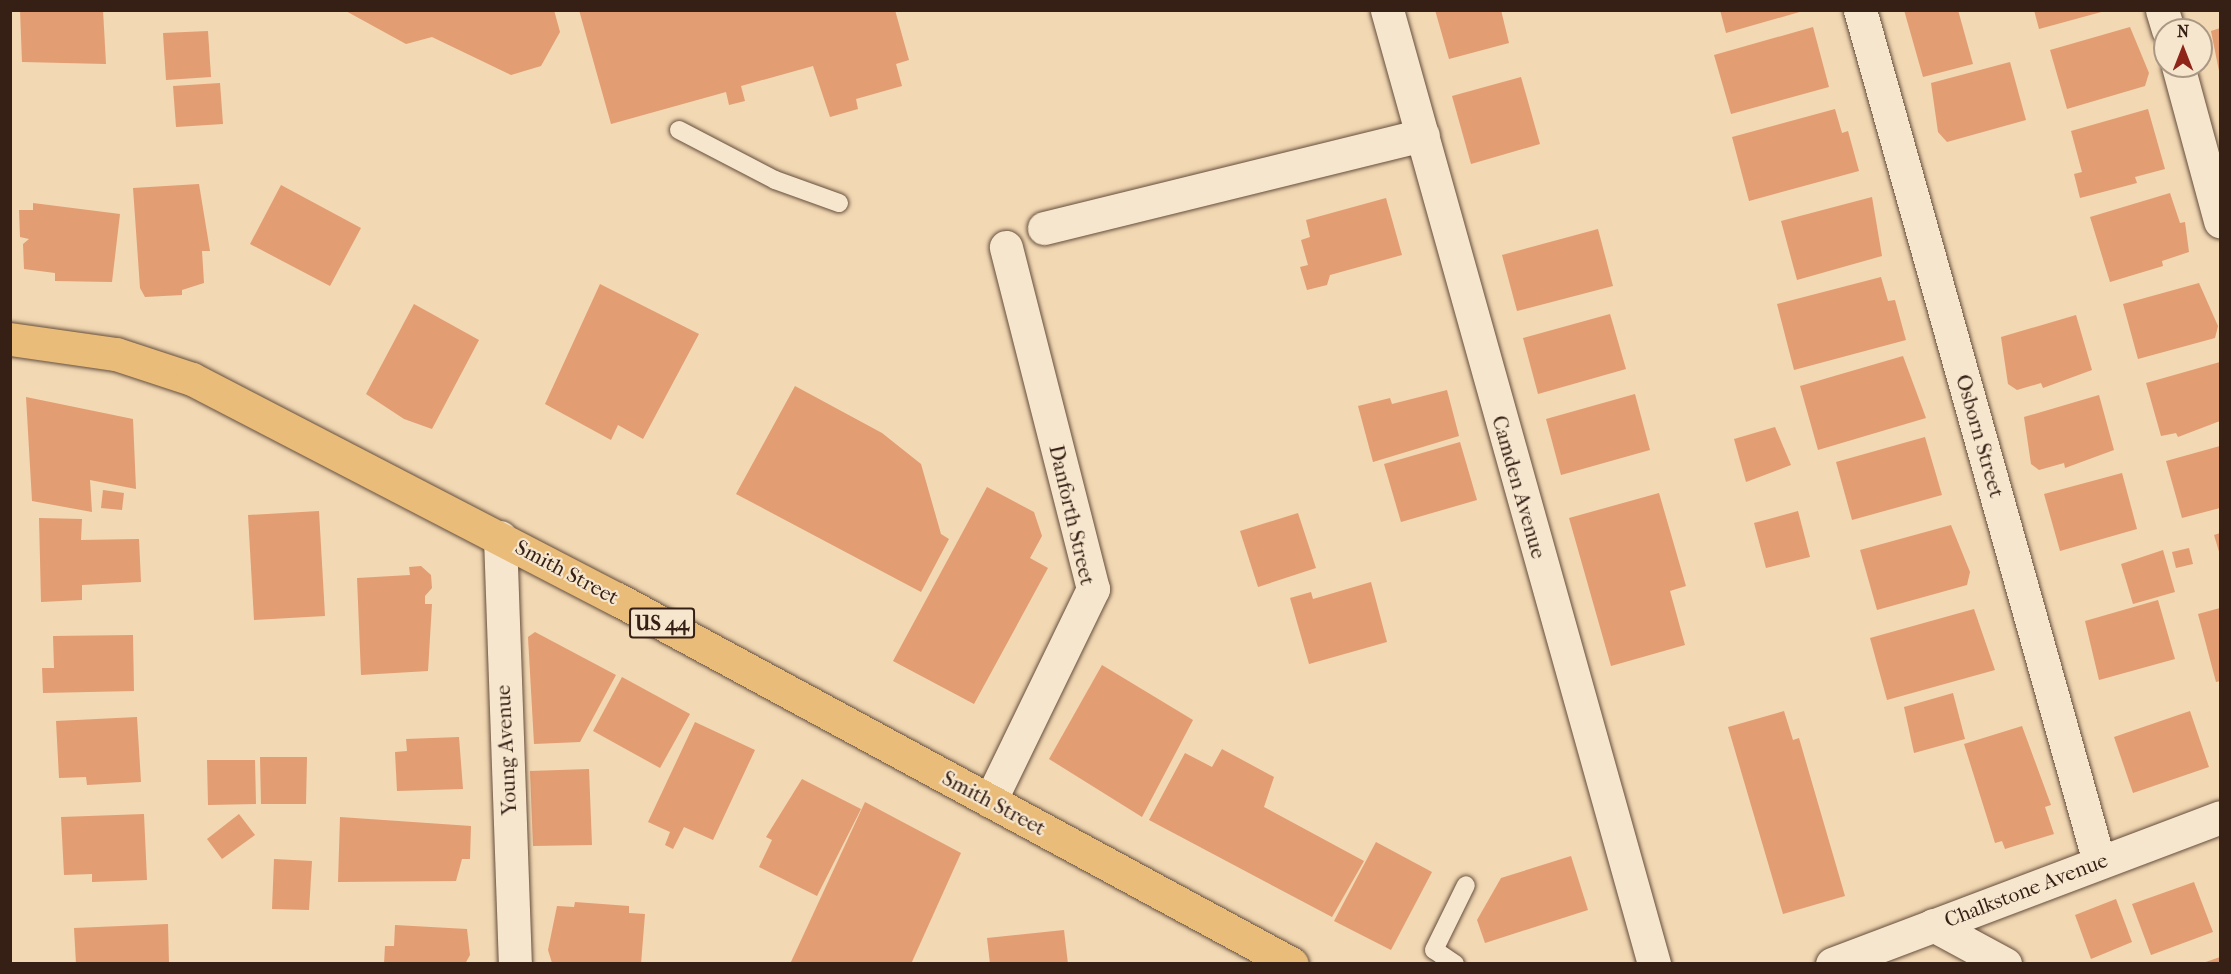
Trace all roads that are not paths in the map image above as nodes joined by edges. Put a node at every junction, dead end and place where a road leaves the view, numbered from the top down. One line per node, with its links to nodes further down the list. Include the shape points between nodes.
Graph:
1 (1387, 10): 5 (street, Camden Avenue)
2 (1860, 10): 14 (street, Osborn Street)
3 (2181, 78): 7 (street)
4 (679, 130): 6 (lane, via 776,180)
5 (1423, 135): 8 (street); 20 (street, Camden Avenue)
6 (838, 203)
7 (2220, 221)
8 (1044, 228)
9 (1005, 247): 12 (street, Danforth Street, via 1093,590)
10 (10, 339): 11 (main road, Smith Street / US 44, via 116,354 192,379)
11 (500, 537): 12 (main road, Smith Street / US 44); 17 (street, Young Avenue)
12 (990, 801): 18 (main road, Smith Street / US 44)
13 (2220, 817): 14 (street, Chalkstone Avenue)
14 (2099, 862): 16 (street, Chalkstone Avenue)
15 (1466, 885): 19 (lane, via 1434,950)
16 (1933, 925): 21 (street, Chalkstone Avenue); 22 (street)
17 (515, 963)
18 (1292, 963)
19 (1455, 963)
20 (1654, 963)
21 (1832, 963)
22 (2005, 963)

